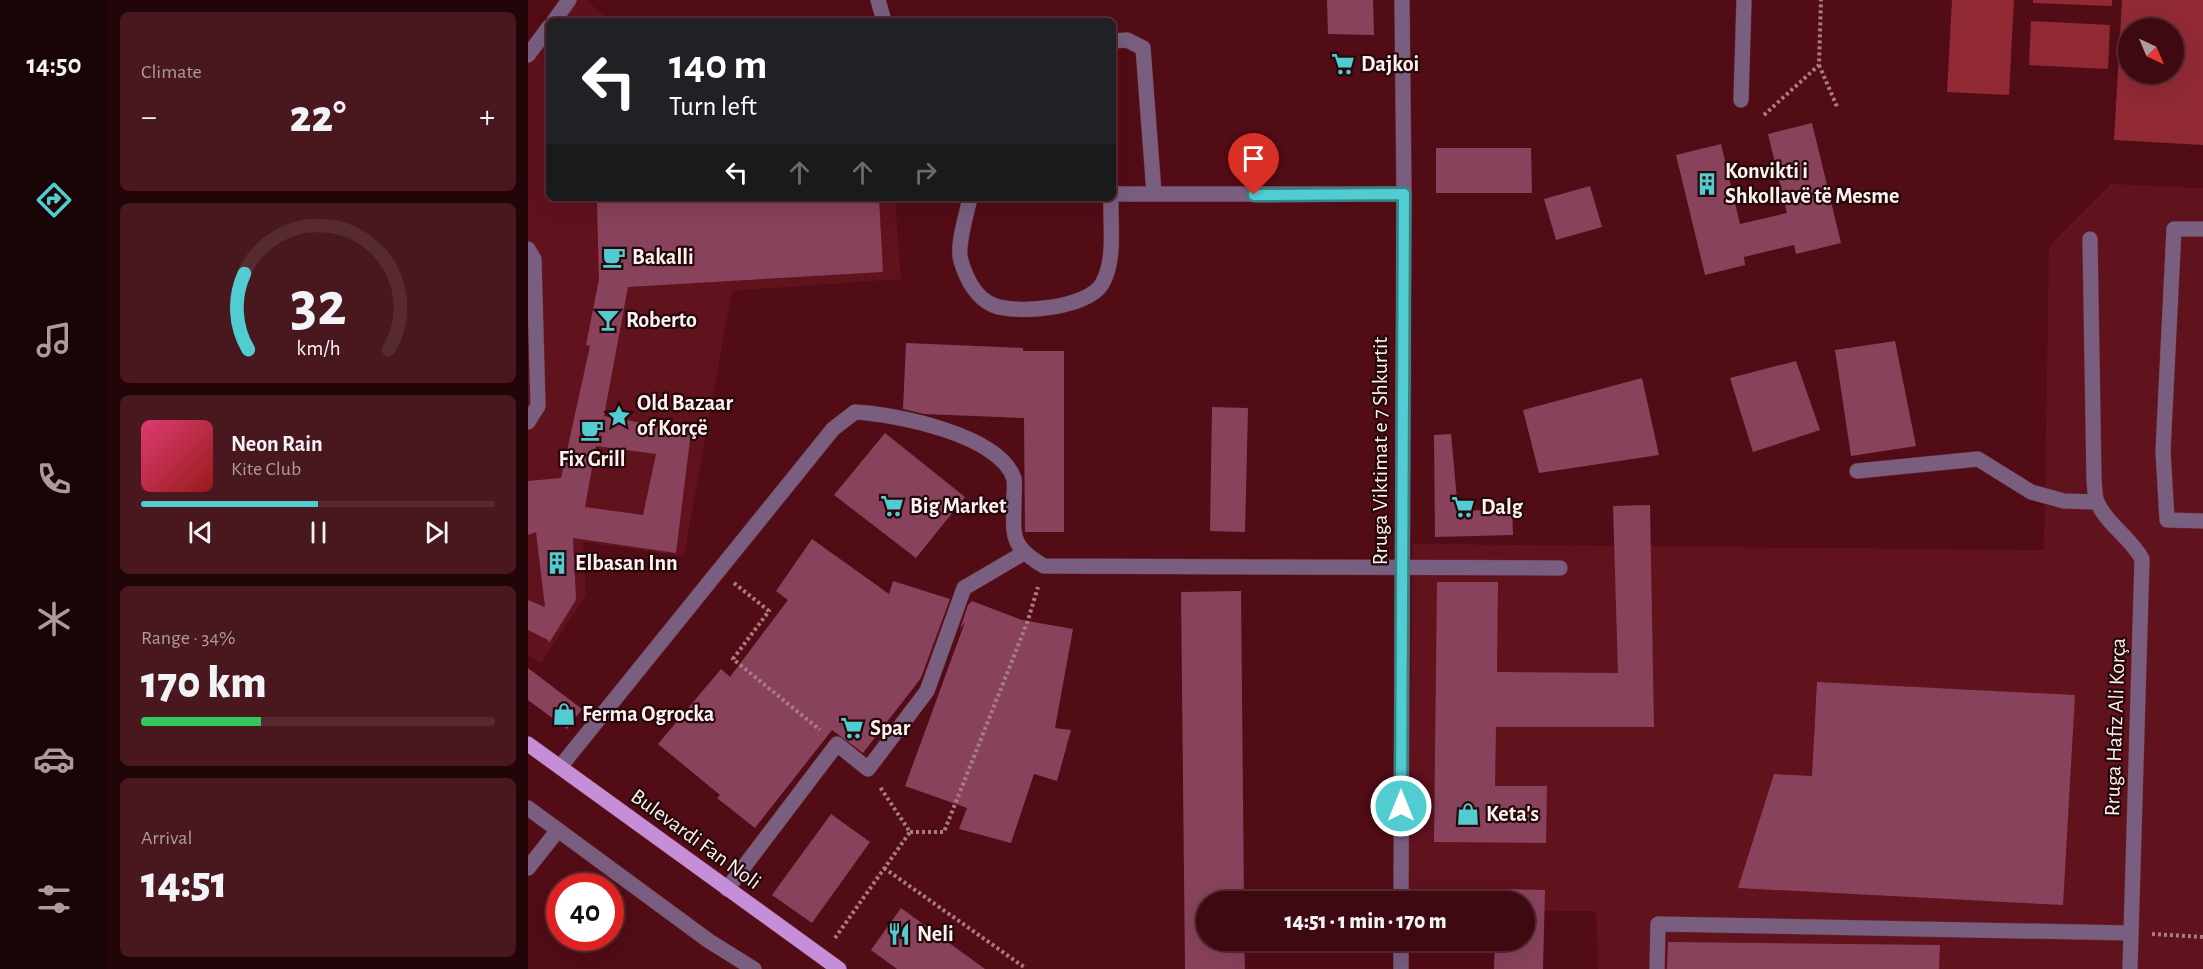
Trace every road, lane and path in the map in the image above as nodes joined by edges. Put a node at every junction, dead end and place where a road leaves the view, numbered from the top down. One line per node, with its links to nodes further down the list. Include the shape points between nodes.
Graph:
1 (569, 0): 6 (street)
2 (878, 0): 7 (street)
3 (1402, 0): 17 (street, Rruga Viktimat e 7 Shkurtit)
4 (1744, 0): 12 (street)
5 (1821, 0): 11 (path)
6 (556, 18)
7 (883, 18)
8 (546, 31): 10 (street)
9 (1116, 41): 16 (street, via 1127,40 1143,48)
10 (528, 55)
11 (1819, 65): 13 (path); 14 (path)
12 (1741, 100)
13 (1838, 109)
14 (1764, 115)
15 (1116, 194): 16 (street)
16 (1154, 194): 17 (street)
17 (1404, 194): 29 (street, Rruga Viktimat e 7 Shkurtit)
18 (970, 201): 19 (street, via 960,259 975,291 993,305 1028,310 1072,301 1101,286 1110,263)
19 (1111, 201)
20 (2203, 229): 26 (street, via 2174,229 2163,451 2167,520)
21 (2090, 239): 25 (street)
22 (528, 249): 23 (street, via 534,259 538,406)
23 (528, 422)
24 (1857, 471): 25 (street, via 1978,459 2031,492 2064,501)
25 (2097, 502): 43 (street, Rruga Hafiz Ali Korça, via 2135,545 2142,559)
26 (2203, 521)
27 (1022, 554): 28 (street); 31 (street, via 1014,536 1014,479 1002,458 978,444 919,422 855,412 832,429); 35 (street, via 964,588 927,691)
28 (1044, 566): 29 (street); 38 (path, via 1027,623 944,832)
29 (1402, 568): 30 (street); 42 (street, Rruga Viktimat e 7 Shkurtit)
30 (1560, 568)
31 (717, 570): 33 (path, via 769,611 733,659); 34 (street)
32 (528, 744): 34 (main road, Bulevardi Fan Noli)
33 (837, 744): 35 (street); 41 (street)
34 (560, 767): 41 (main road, Bulevardi Fan Noli)
35 (868, 769): 38 (path)
36 (528, 808): 37 (street)
37 (558, 830): 39 (street); 48 (street, via 709,941)
38 (910, 832): 40 (path)
39 (528, 867)
40 (884, 868): 46 (path); 47 (path)
41 (727, 889): 46 (main road, Bulevardi Fan Noli)
42 (1401, 891)
43 (2131, 933): 44 (path); 51 (street, via 1658,924); 52 (street, Rruga Hafiz Ali Korça)
44 (2203, 937)
45 (1401, 951): 50 (street)
46 (822, 957): 49 (main road, Bulevardi Fan Noli)
47 (1024, 967)
48 (754, 969)
49 (839, 969)
50 (1401, 969)
51 (1657, 969)
52 (2130, 969)

